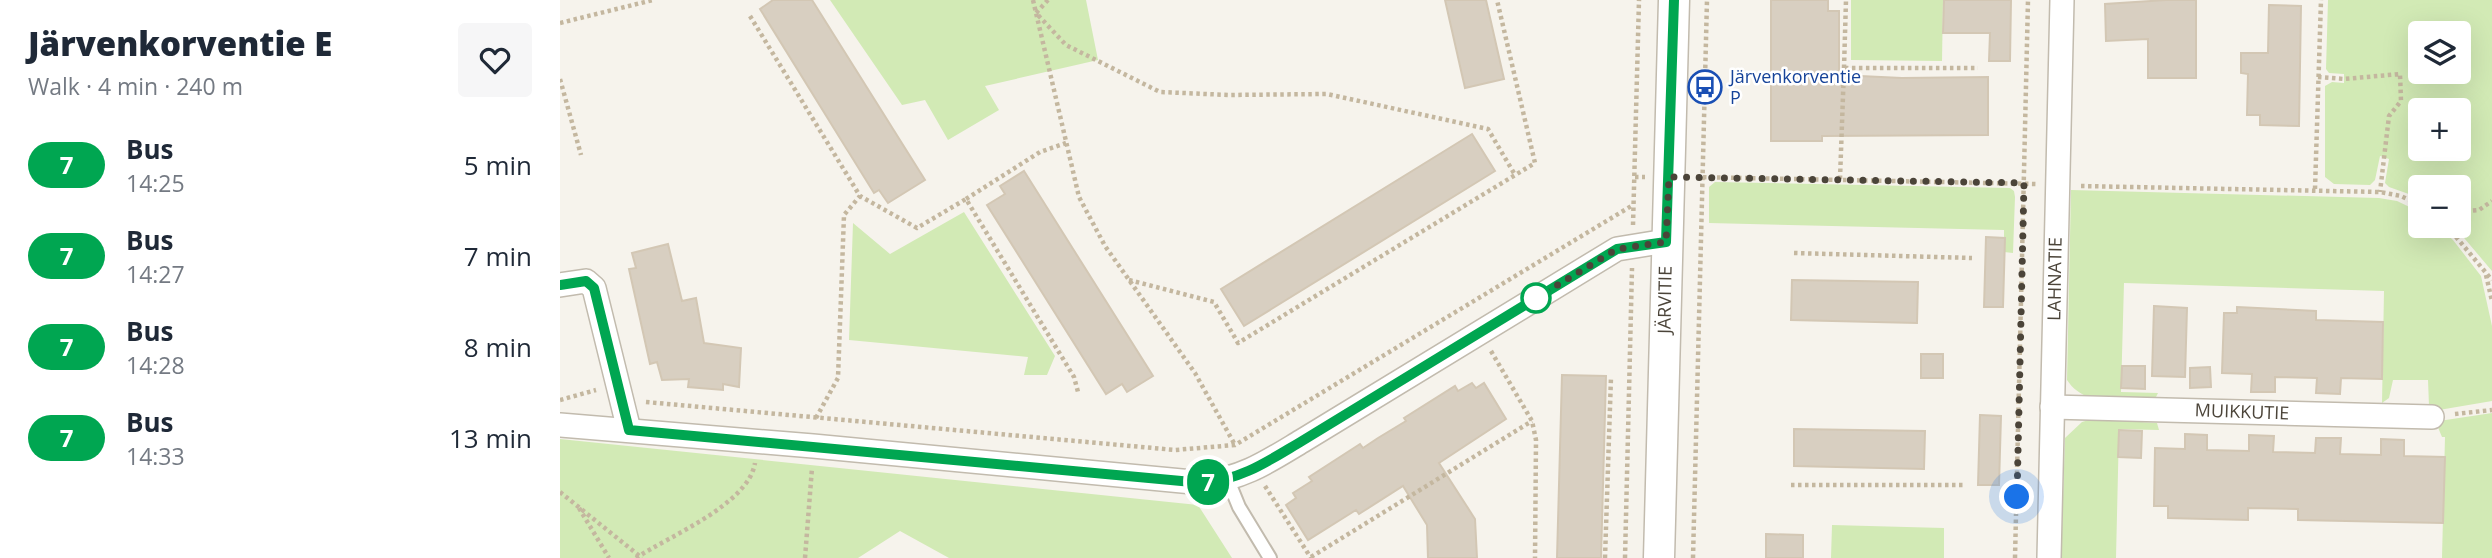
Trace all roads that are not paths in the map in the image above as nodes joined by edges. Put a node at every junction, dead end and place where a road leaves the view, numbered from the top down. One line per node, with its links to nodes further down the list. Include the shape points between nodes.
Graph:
1 (1674, 0): 3 (street, JÄRVITIE)
2 (2062, 0): 5 (street, LAHNATIE)
3 (1666, 242): 9 (street, via 1617,249 1254,469); 11 (street, JÄRVITIE)
4 (560, 285): 8 (street, via 586,281 594,288)
5 (2052, 407): 6 (street, MUIKKUTIE); 12 (street, LAHNATIE)
6 (2432, 417)
7 (560, 425): 8 (street)
8 (629, 430): 9 (street, via 1203,483)
9 (1228, 480): 10 (lane)
10 (1270, 558)
11 (1659, 558)
12 (2049, 558)

